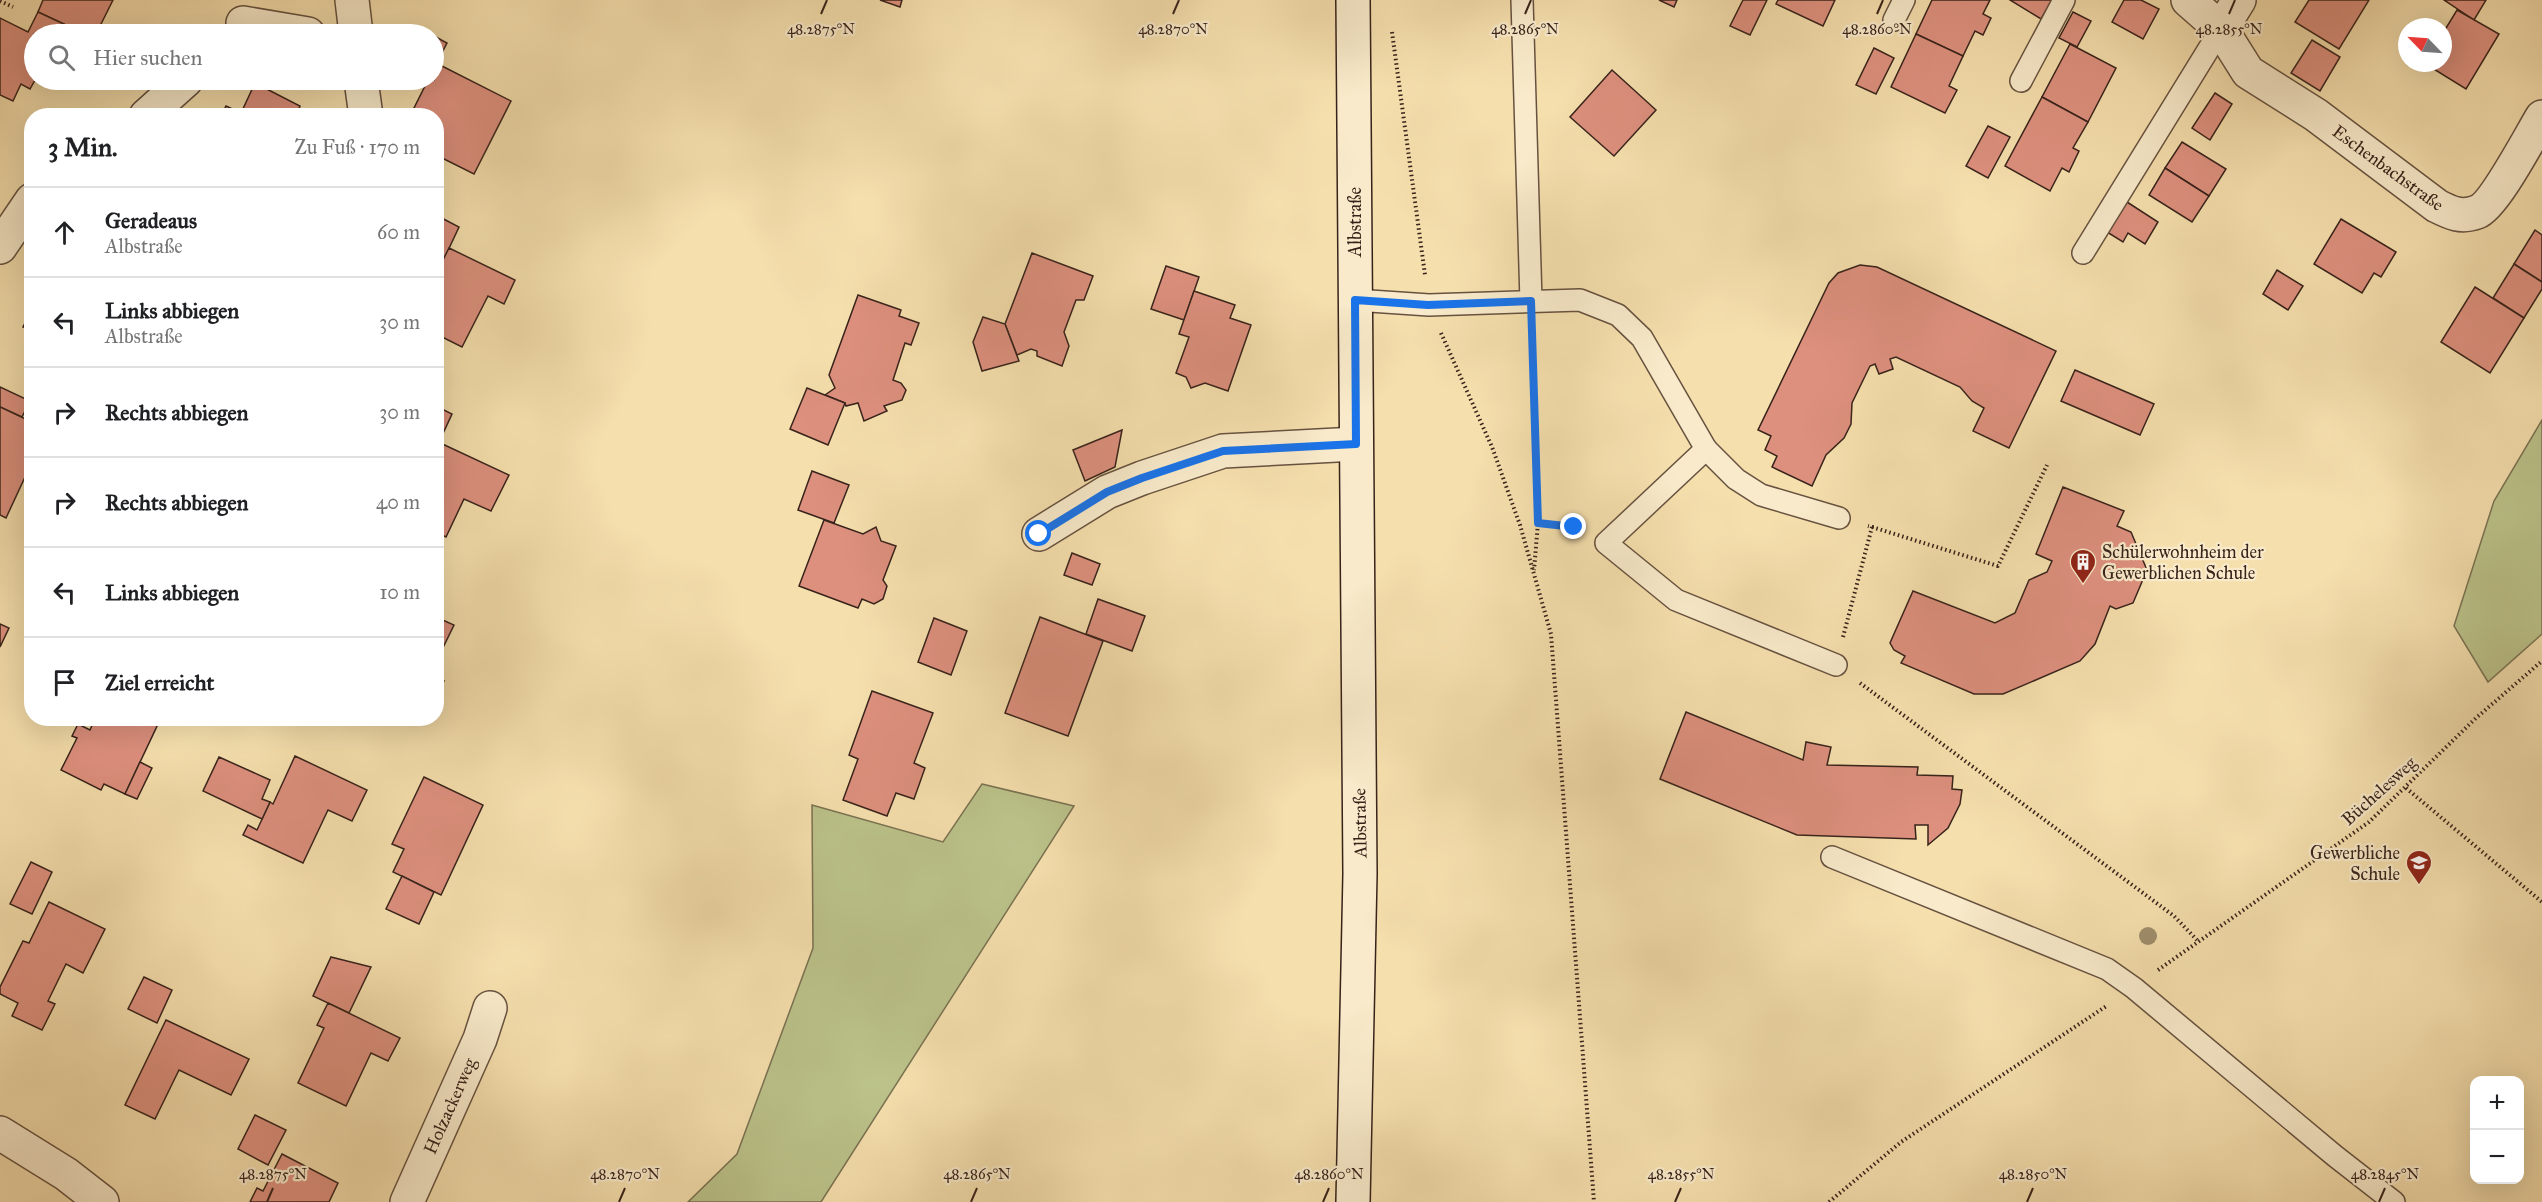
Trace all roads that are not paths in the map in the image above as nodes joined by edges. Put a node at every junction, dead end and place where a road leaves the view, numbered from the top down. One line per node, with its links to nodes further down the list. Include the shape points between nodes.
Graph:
1 (352, 0): 11 (street)
2 (1353, 0): 24 (street, Albstraße)
3 (1522, 0): 25 (lane)
4 (1904, 0): 9 (lane)
5 (2064, 0): 13 (lane)
6 (2188, 0): 12 (street, Eschenbachstraße)
7 (2239, 0): 12 (street)
8 (245, 19): 10 (street)
9 (1894, 20)
10 (266, 24)
11 (355, 24)
12 (2221, 29): 18 (street, Eschenbachstraße, via 2248,72 2334,128 2437,206 2457,215 2478,212 2495,194); 23 (lane)
13 (2021, 81)
14 (175, 90): 16 (street)
15 (362, 90): 17 (street)
16 (155, 108)
17 (365, 108)
18 (2542, 117)
19 (24, 204): 21 (street)
20 (24, 212): 22 (street)
21 (0, 215)
22 (0, 247)
23 (2083, 253)
24 (1355, 300): 25 (lane, via 1428,305); 26 (street, Albstraße)
25 (1531, 301): 27 (lane, via 1580,300 1618,315 1642,338)
26 (1356, 444): 29 (street, via 1223,451 1107,492); 36 (street, Albstraße, via 1360,874)
27 (1706, 449): 28 (lane, via 1736,479 1761,495); 30 (lane, via 1606,543 1677,600)
28 (1839, 518)
29 (1039, 534)
30 (1836, 665)
31 (1832, 857): 37 (lane, via 2107,969)
32 (490, 1008): 35 (street, Holzackerweg)
33 (0, 1133): 34 (street, via 66,1174)
34 (102, 1202)
35 (407, 1202)
36 (1353, 1202)
37 (2394, 1202)

